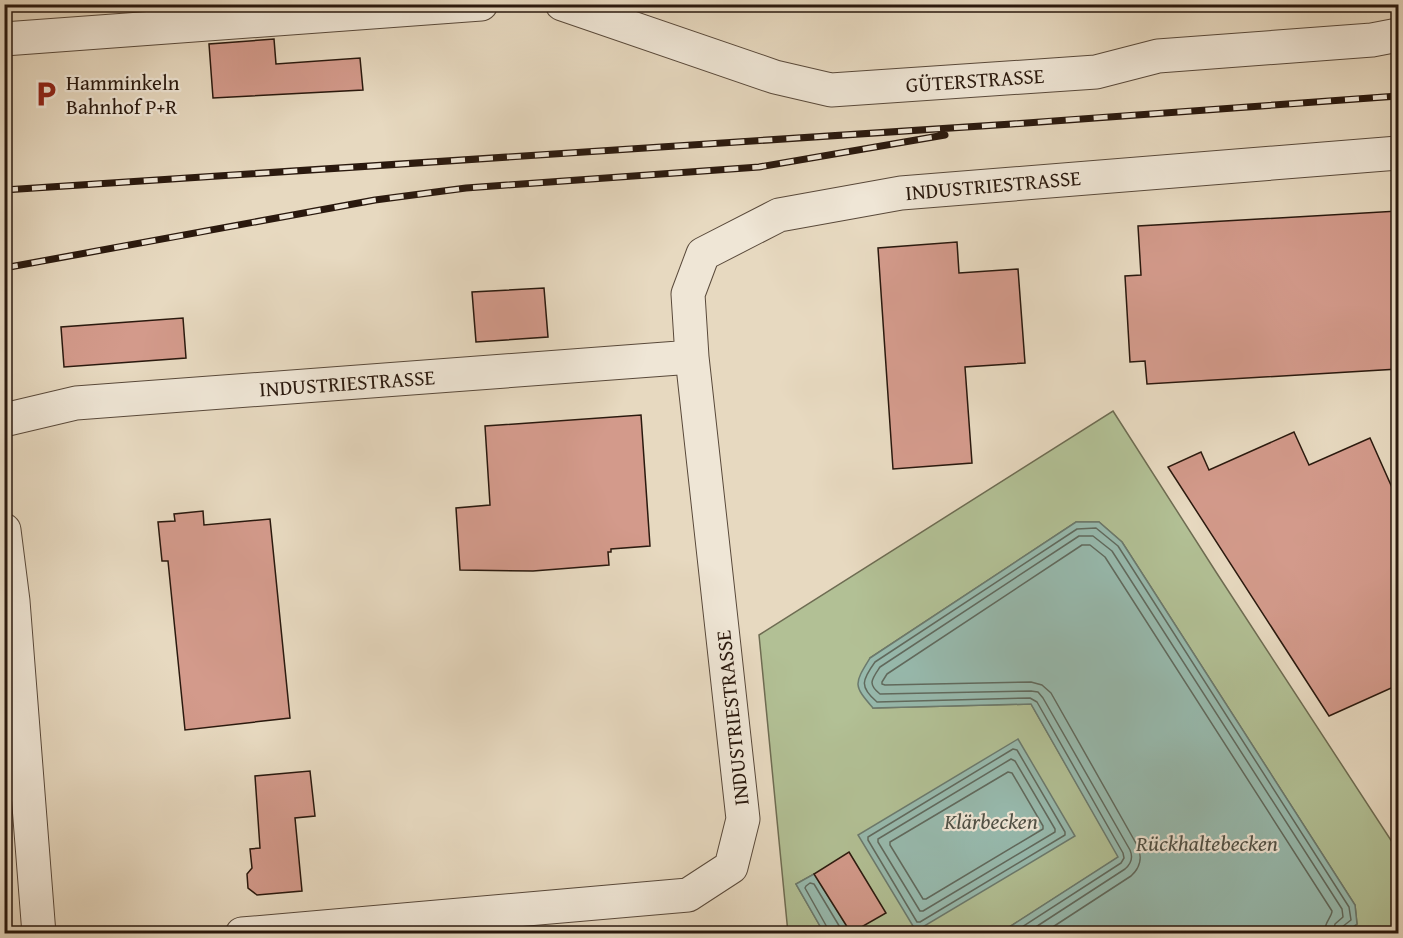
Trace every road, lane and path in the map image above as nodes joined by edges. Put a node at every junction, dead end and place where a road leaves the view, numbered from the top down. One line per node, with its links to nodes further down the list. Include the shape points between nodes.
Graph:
1 (480, 4): 4 (street)
2 (562, 4): 3 (street, GÜTERSTRASSE, via 775,76 831,90 1096,72 1158,56)
3 (1398, 35)
4 (4, 39)
5 (1398, 153): 6 (street, INDUSTRIESTRASSE, via 901,193 779,215 703,254 688,294)
6 (692, 357): 7 (street, INDUSTRIESTRASSE, via 76,404); 10 (street, INDUSTRIESTRASSE, via 743,819 731,867 688,895)
7 (4, 420)
8 (4, 530): 9 (street)
9 (39, 933)
10 (242, 933)

